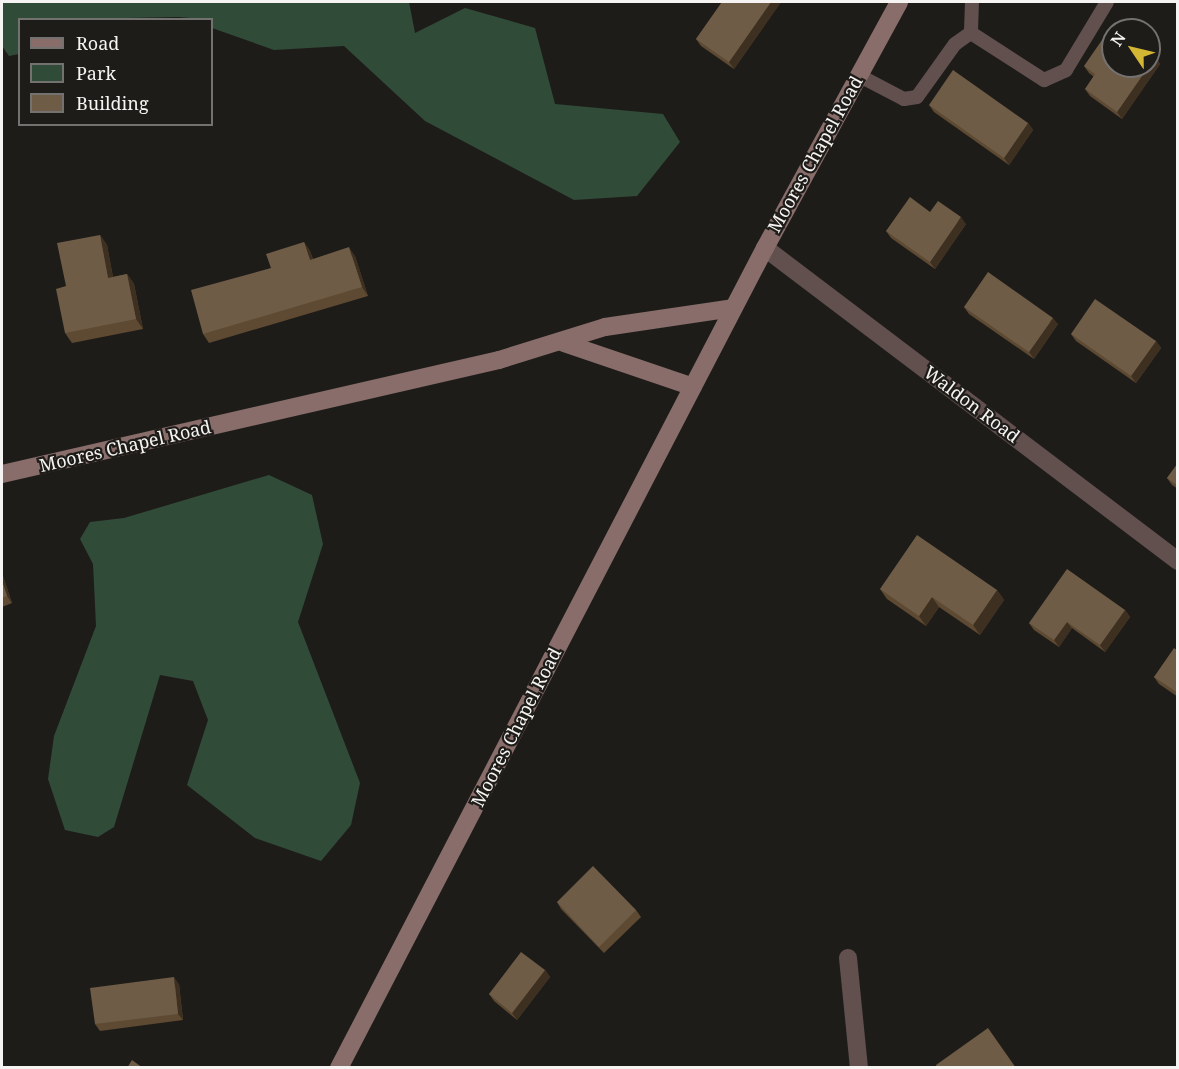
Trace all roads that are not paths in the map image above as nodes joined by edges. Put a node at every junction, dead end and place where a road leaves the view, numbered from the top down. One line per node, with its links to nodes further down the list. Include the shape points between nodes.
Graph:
1 (899, 2): 5 (main road, Moores Chapel Road)
2 (972, 2): 4 (lane)
3 (1107, 2): 4 (lane, via 1066,70 1044,80)
4 (971, 33): 5 (lane, via 955,44 917,97 904,99)
5 (858, 75): 6 (main road, Moores Chapel Road)
6 (765, 248): 7 (main road, Moores Chapel Road); 11 (street, Waldon Road)
7 (733, 308): 8 (main road, Moores Chapel Road, via 605,327); 9 (main road, Moores Chapel Road)
8 (564, 343): 9 (main road); 10 (main road, Moores Chapel Road)
9 (693, 387): 13 (main road, Moores Chapel Road)
10 (2, 474)
11 (1178, 561)
12 (848, 958): 14 (street)
13 (339, 1068)
14 (858, 1068)

